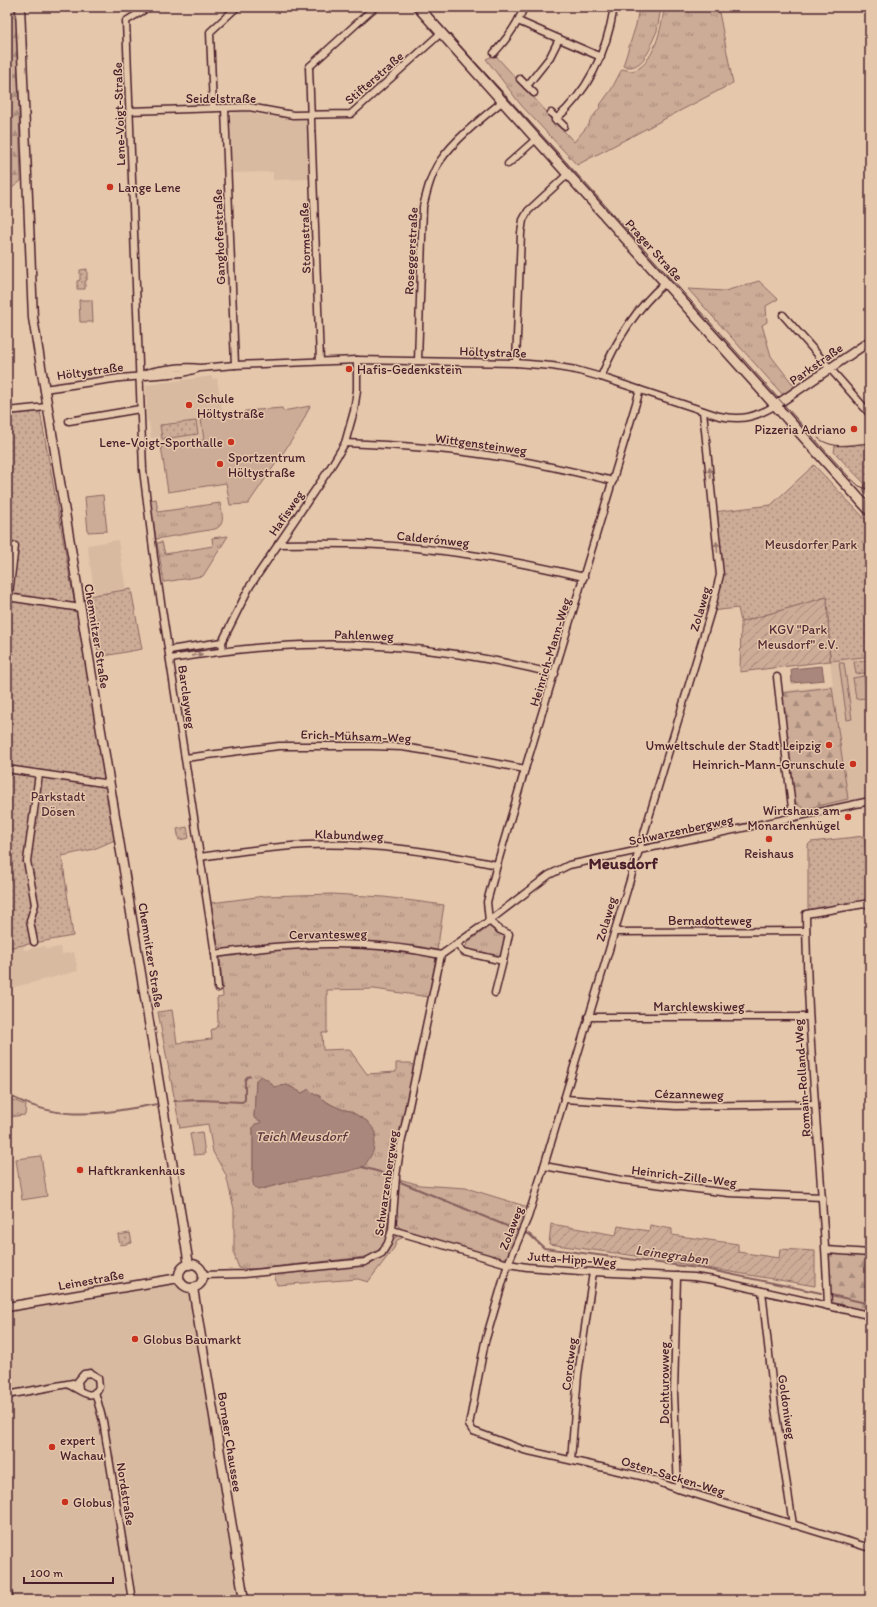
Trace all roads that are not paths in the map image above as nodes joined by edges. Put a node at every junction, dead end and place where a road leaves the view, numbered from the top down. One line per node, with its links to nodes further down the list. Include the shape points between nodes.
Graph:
1 (20, 7): 38 (main road, Chemnitzer Straße, via 33,318)
2 (148, 7): 19 (street, Lene-Voigt-Straße, via 126,21)
3 (237, 7): 17 (street, via 210,32)
4 (375, 7): 21 (street, Stormstraße, via 309,67)
5 (418, 7): 9 (main road, Prager Straße)
6 (524, 7): 8 (street)
7 (614, 7): 12 (street)
8 (518, 21): 10 (street); 11 (street)
9 (441, 33): 16 (main road, Prager Straße); 21 (street, Stifterstraße, via 351,114)
10 (559, 39): 12 (street); 14 (street, via 550,57)
11 (494, 53)
12 (601, 57): 22 (street, via 589,81)
13 (520, 79): 14 (street)
14 (527, 86): 15 (street)
15 (534, 93)
16 (503, 101): 24 (main road, Prager Straße); 32 (street, Roseggerstraße, via 452,147 440,161 429,183 423,207)
17 (212, 108): 18 (street, Seidelstraße); 19 (street, Seidelstraße)
18 (225, 108): 21 (street, Seidelstraße, via 249,107 293,115); 34 (street, Ganghoferstraße)
19 (130, 111): 36 (street, Lene-Voigt-Straße)
20 (551, 113): 22 (street)
21 (312, 115): 31 (street, Stormstraße)
22 (556, 120): 23 (street)
23 (564, 126)
24 (536, 139): 25 (street); 26 (main road, Prager Straße)
25 (508, 164)
26 (568, 174): 27 (main road, Prager Straße); 33 (street, via 531,207 523,220)
27 (665, 282): 37 (street, via 626,326); 40 (main road, Prager Straße)
28 (783, 315): 35 (street)
29 (870, 341): 35 (main road, Parkstraße)
30 (357, 360): 31 (street, Höltystraße); 32 (street, Höltystraße); 47 (street, Hafisweg, via 354,411)
31 (320, 361): 34 (street, Höltystraße)
32 (418, 361): 33 (street, Höltystraße)
33 (516, 363): 37 (street, Höltystraße, via 552,366)
34 (235, 365): 36 (street, Höltystraße, via 200,368 183,373)
35 (830, 369): 40 (main road, Parkstraße); 45 (street)
36 (139, 376): 38 (street, Höltystraße); 42 (street, Barclayweg)
37 (601, 377): 39 (street, Höltystraße)
38 (44, 389): 41 (main road, Chemnitzer Straße)
39 (640, 390): 44 (street, Höltystraße); 48 (street, Heinrich-Mann-Weg)
40 (776, 405): 44 (street, Höltystraße, via 740,419); 49 (main road, Prager Straße)
41 (48, 407): 43 (street); 54 (main road, Chemnitzer Straße)
42 (140, 408): 46 (street); 57 (street, Barclayweg, via 143,470)
43 (7, 411)
44 (703, 411): 69 (street, Zolaweg, one-way to 44, via 719,582)
45 (870, 414)
46 (69, 421)
47 (345, 443): 48 (street, Wittgensteinweg, via 428,447 489,455 542,464); 50 (street, Hafisweg)
48 (613, 481): 52 (street, Heinrich-Mann-Weg)
49 (870, 511)
50 (278, 544): 52 (street, Calderónweg, via 378,545 435,550 509,560); 56 (street, Hafisweg, via 250,586)
51 (15, 546): 53 (street)
52 (584, 577): 60 (street, Heinrich-Mann-Weg)
53 (8, 597): 54 (street); 55 (street)
54 (81, 608): 66 (main road, Chemnitzer Straße)
55 (7, 609)
56 (222, 642): 57 (street); 58 (street)
57 (169, 650): 59 (street, Barclayweg)
58 (223, 651): 59 (street, Pahlenweg, one-way to 58); 60 (street, Pahlenweg, via 302,644 372,645 505,661)
59 (170, 658): 62 (street, Barclayweg)
60 (555, 674): 64 (street, Heinrich-Mann-Weg)
61 (776, 678): 68 (street)
62 (185, 758): 64 (street, Erich-Mühsam-Weg, via 279,746 371,746 435,752); 70 (street, Barclayweg)
63 (7, 769): 65 (street)
64 (525, 769): 71 (street, Heinrich-Mann-Weg)
65 (39, 774): 66 (street); 76 (street, via 27,861 34,904 30,921)
66 (110, 784): 93 (main road, Chemnitzer Straße)
67 (870, 801): 68 (street, Schwarzenbergweg)
68 (793, 817): 69 (street, Schwarzenbergweg)
69 (639, 850): 73 (street, Schwarzenbergweg, via 559,869); 75 (street, Zolaweg)
70 (200, 857): 71 (street, Klabundweg, via 252,849 307,845 363,845 414,850); 78 (street, Barclayweg)
71 (497, 865): 73 (street, Heinrich-Mann-Weg, via 487,902)
72 (870, 903): 74 (street, Romain-Rolland-Weg, via 806,914)
73 (489, 921): 77 (street, Schwarzenbergweg); 80 (street, via 509,934)
74 (806, 931): 75 (street, Bernadotteweg); 84 (street, Romain-Rolland-Weg)
75 (615, 932): 83 (street, Zolaweg)
76 (34, 942)
77 (457, 945): 79 (street, Schwarzenbergweg); 80 (street, via 464,952)
78 (215, 954): 79 (street, Cervantesweg, via 303,944 346,943 406,948); 81 (street, Barclayweg)
79 (441, 955): 89 (street, Schwarzenbergweg, via 401,1144)
80 (503, 961): 82 (street)
81 (218, 988)
82 (495, 993)
83 (588, 1017): 84 (street, Marchlewskiweg); 85 (street, Zolaweg)
84 (809, 1017): 86 (street, Romain-Rolland-Weg)
85 (564, 1099): 86 (street, Cézanneweg, via 676,1106); 87 (street, Zolaweg)
86 (815, 1104): 88 (street, Romain-Rolland-Weg)
87 (544, 1166): 88 (street, Heinrich-Zille-Weg, via 622,1180 729,1193); 92 (street, Zolaweg, via 528,1217)
88 (822, 1197): 90 (street, Romain-Rolland-Weg)
89 (392, 1230): 92 (street, Jutta-Hipp-Weg); 95 (street, Schwarzenbergweg, via 382,1254 365,1262)
90 (826, 1250): 91 (street); 100 (street, Romain-Rolland-Weg)
91 (870, 1253)
92 (508, 1264): 94 (street, Jutta-Hipp-Weg); 108 (street, Zolaweg, via 485,1342)
93 (189, 1265): 95 (main road, via 197,1266); 97 (main road, via 182,1269)
94 (593, 1272): 96 (street, Jutta-Hipp-Weg); 109 (street, Corotweg, via 578,1375)
95 (203, 1276): 98 (main road, via 200,1284)
96 (677, 1276): 99 (street, Jutta-Hipp-Weg, via 714,1280); 110 (street, Dochturowweg, via 674,1394)
97 (179, 1278): 98 (main road, via 184,1286); 101 (main road, Leinestraße)
98 (193, 1288): 116 (main road, Bornaer Chaussee)
99 (762, 1291): 100 (street, Jutta-Hipp-Weg); 111 (street, Goldoniweg, via 775,1408)
100 (828, 1306): 102 (street, Jutta-Hipp-Weg)
101 (7, 1307)
102 (870, 1316)
103 (78, 1381): 104 (street, Nordstraße); 105 (street); 106 (street, Nordstraße, via 84,1374 94,1374 99,1383)
104 (69, 1385): 105 (street); 107 (street, Nordstraße)
105 (79, 1389): 106 (street, via 86,1394)
106 (95, 1392): 115 (street, Nordstraße, via 104,1421)
107 (7, 1395)
108 (470, 1427): 109 (street, Osten-Sacken-Weg, via 480,1434 524,1450)
109 (571, 1460): 110 (street, Osten-Sacken-Weg, via 641,1476)
110 (678, 1489): 111 (street, Osten-Sacken-Weg)
111 (793, 1525): 112 (street, Osten-Sacken-Weg)
112 (870, 1548)
113 (7, 1585): 114 (street)
114 (9, 1600)
115 (132, 1600)
116 (244, 1600)

